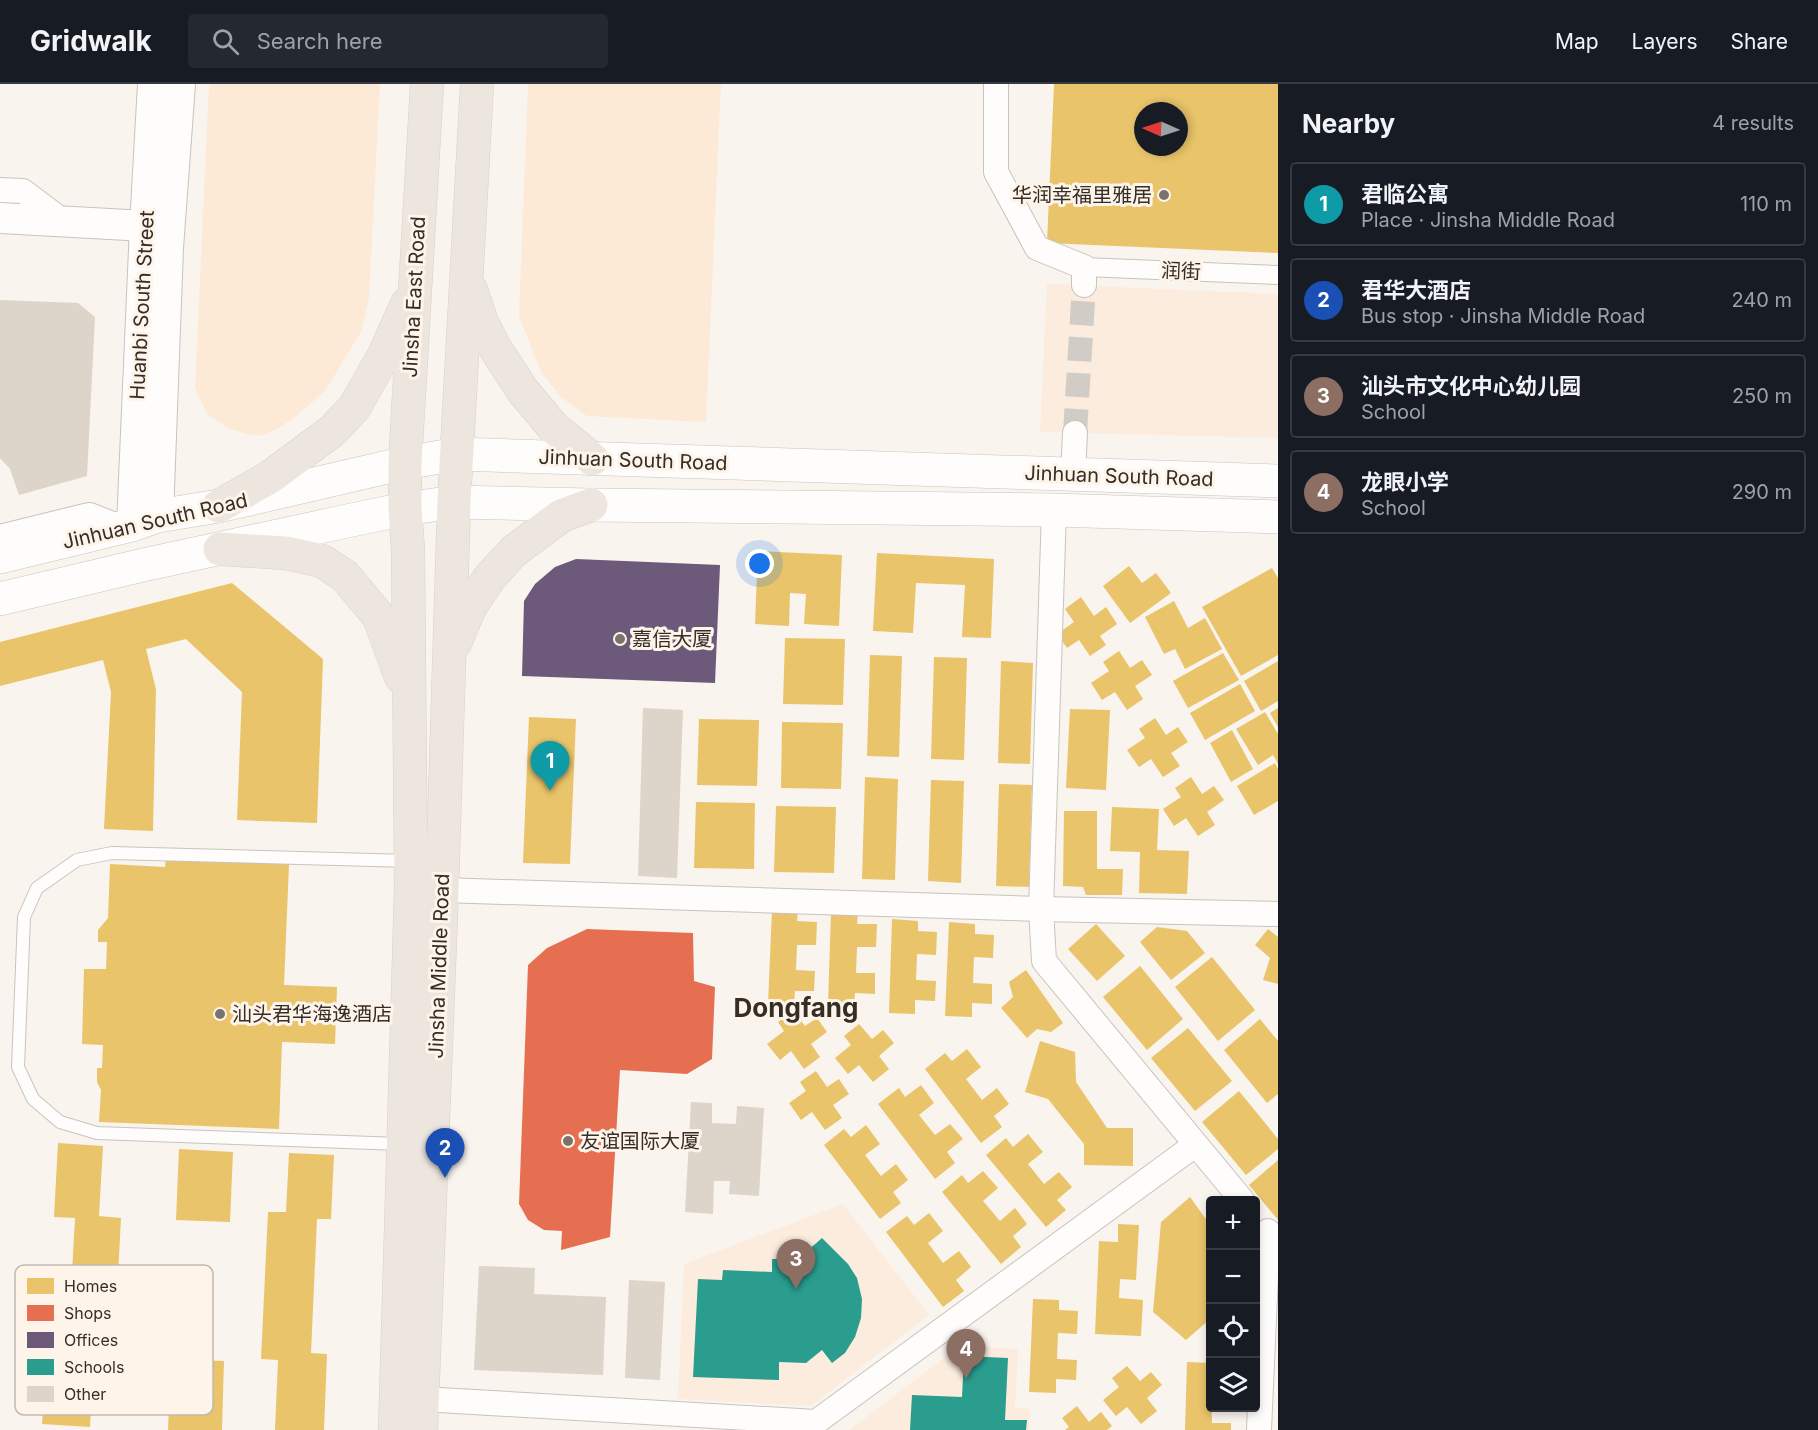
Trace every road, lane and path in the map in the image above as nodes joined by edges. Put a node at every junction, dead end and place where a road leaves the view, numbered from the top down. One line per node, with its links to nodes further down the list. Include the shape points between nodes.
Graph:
1 (153, 84): 9 (street, Huanbi South Street)
2 (180, 84): 9 (street, Huanbi South Street)
3 (427, 84): 14 (main road, Jinsha East Road)
4 (477, 84): 13 (main road)
5 (996, 84): 12 (street, via 996,172 1037,248)
6 (0, 190): 8 (street, via 23,190)
7 (0, 218): 8 (street)
8 (64, 222): 9 (street)
9 (157, 237): 10 (street); 27 (street, Huanbi South Street)
10 (0, 239)
11 (1278, 275): 12 (street, 润街)
12 (1084, 276)
13 (467, 277): 16 (main road); 17 (main road, via 482,323 524,391 554,428)
14 (414, 288): 18 (main road, Jinsha East Road); 23 (main road, via 354,408 332,430 270,477)
15 (1076, 433): 19 (street)
16 (457, 454): 17 (main road, Jinhuan South Road); 18 (main road, Jinhuan South Road); 21 (main road)
17 (591, 459): 19 (main road, Jinhuan South Road)
18 (405, 464): 23 (main road, Jinhuan South Road); 24 (main road, Jinsha East Road)
19 (1073, 474): 20 (main road, Jinhuan South Road)
20 (1278, 481)
21 (454, 502): 22 (main road, Jinhuan South Road); 24 (main road, Jinhuan South Road); 32 (main road, Jinsha Middle Road)
22 (591, 505): 25 (main road, Jinhuan South Road); 32 (main road, via 561,516 514,551 490,577 470,608)
23 (219, 506): 27 (main road, Jinhuan South Road)
24 (405, 509): 29 (main road, Jinhuan South Road); 33 (main road, Jinsha Middle Road)
25 (1054, 510): 26 (main road, Jinhuan South Road); 36 (street)
26 (1278, 517)
27 (136, 524): 28 (street, via 88,518); 30 (main road, Jinhuan South Road)
28 (0, 540)
29 (220, 549): 31 (main road, Jinhuan South Road); 33 (main road, via 285,553 322,561 345,576 379,617)
30 (0, 557)
31 (0, 599)
32 (449, 655): 35 (main road, Jinsha Middle Road)
33 (409, 696): 34 (main road, Jinsha Middle Road)
34 (411, 862): 38 (main road, Jinsha Middle Road); 38 (lane, via 112,853 77,860 37,888 24,917 18,1067 33,1099 60,1122 97,1133)
35 (442, 890): 36 (street); 44 (main road, Jinsha Middle Road)
36 (1041, 909): 37 (street); 39 (street, via 1044,961)
37 (1278, 914)
38 (403, 1144): 46 (main road, Jinsha Middle Road)
39 (1195, 1145): 40 (street); 45 (street)
40 (1239, 1196)
41 (1267, 1231): 43 (street)
42 (1278, 1325): 43 (street)
43 (1263, 1350): 47 (street)
44 (421, 1414): 45 (street)
45 (816, 1426)
46 (395, 1430)
47 (1259, 1430)

